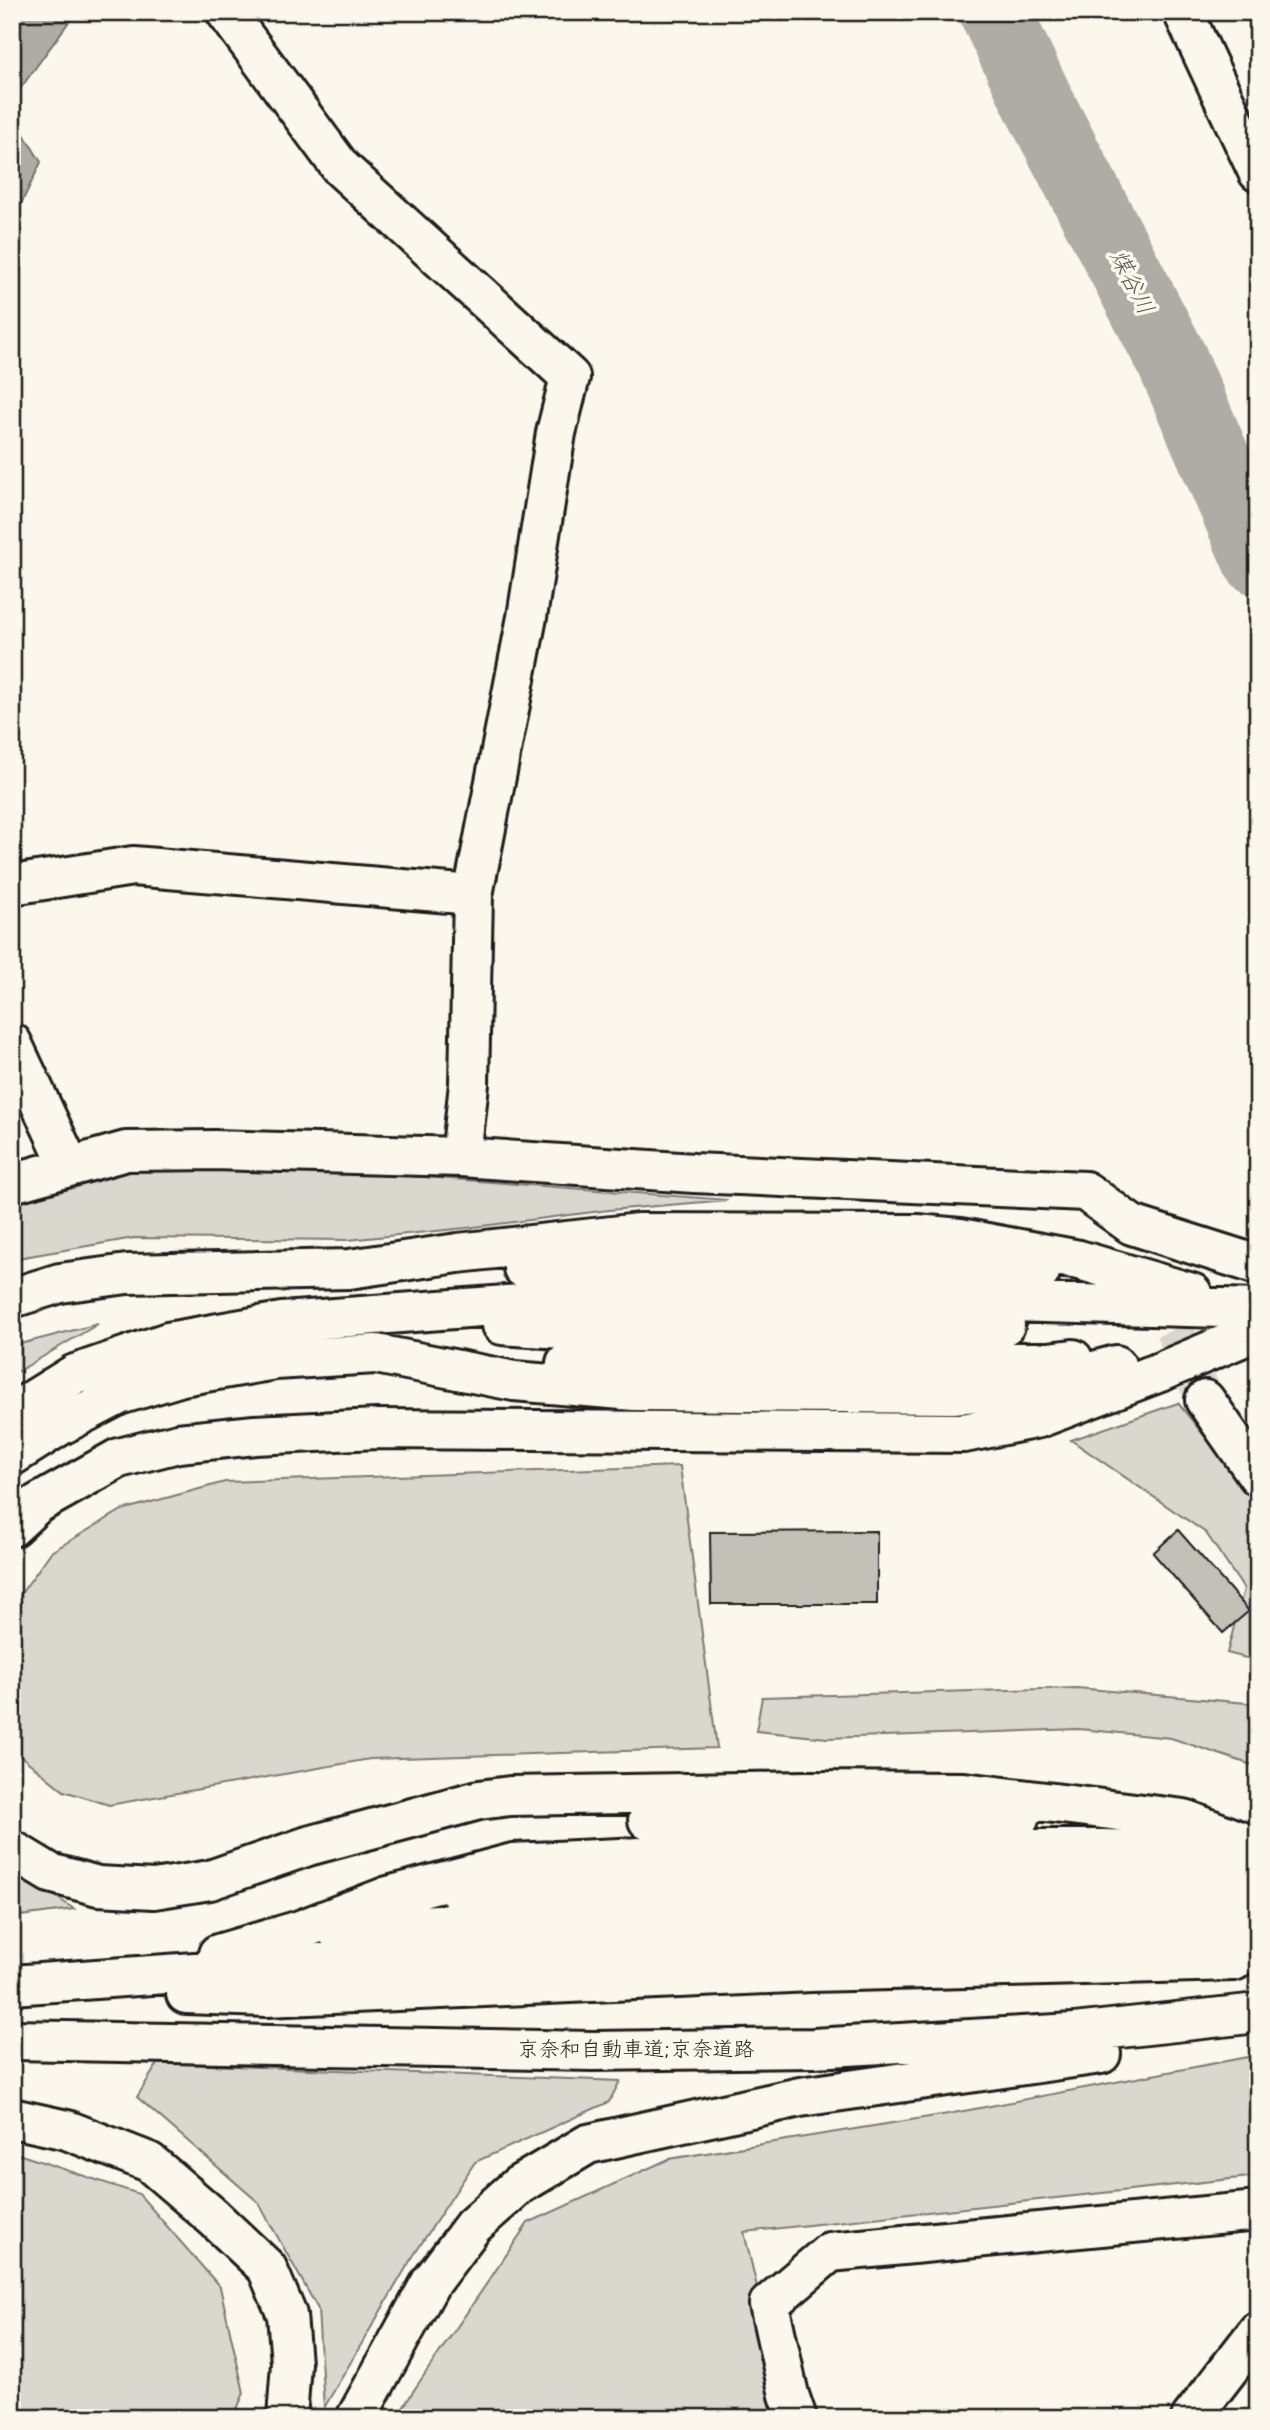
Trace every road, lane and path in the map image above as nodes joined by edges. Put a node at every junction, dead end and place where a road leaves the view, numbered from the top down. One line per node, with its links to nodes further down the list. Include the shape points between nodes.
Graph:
1 (226, 12): 5 (main road, via 341,168 570,377)
2 (1184, 12): 3 (main road)
3 (1258, 172)
4 (12, 885): 5 (main road, via 133,866)
5 (473, 895): 7 (main road, via 469,1084)
6 (12, 1043): 8 (main road)
7 (461, 1157): 8 (main road, via 126,1151); 10 (main road, via 1085,1191)
8 (69, 1165): 9 (main road)
9 (12, 1182)
10 (1132, 1225): 11 (main road); 12 (main road)
11 (1258, 1265)
12 (1137, 1269): 13 (main road, via 917,1234 639,1233 349,1269 127,1274 60,1283); 14 (main road)
13 (12, 1298)
14 (1252, 1320): 16 (main road, via 937,1300 573,1300 282,1321 168,1342 75,1374); 17 (main road, via 1172,1349 1034,1387 953,1394 634,1391 514,1381 376,1354 275,1360 182,1376 120,1395); 19 (main road, via 1160,1372 1040,1418 964,1433 377,1429 178,1443 120,1458 37,1504)
15 (1205, 1400): 18 (main road)
16 (12, 1413)
17 (12, 1456)
18 (1258, 1476)
19 (12, 1527)
20 (12, 1850): 21 (main road, via 50,1873 98,1886 154,1888 210,1880 308,1846 479,1800 806,1791 964,1792 1184,1819)
21 (1258, 1851): 23 (main road, via 811,1849 513,1863)
22 (1258, 1880): 23 (main road, via 810,1881)
23 (388, 1896): 25 (main road)
24 (1258, 1907): 25 (main road, via 809,1910)
25 (300, 1930): 28 (main road)
26 (1258, 1939): 28 (main road, via 1107,1936 810,1941 445,1954)
27 (1258, 1959): 29 (main road, via 811,1972 266,1997)
28 (139, 1977): 29 (main road)
29 (12, 1987)
30 (1258, 2013): 32 (main road, 京奈和自動車道;京奈道路, via 1073,2033 813,2048 593,2051)
31 (1258, 2026): 37 (main road, via 1160,2046 800,2097 588,2144 519,2185 473,2226 432,2282)
32 (12, 2040)
33 (12, 2118): 36 (main road, via 67,2130 149,2162 267,2268 287,2315 291,2363)
34 (1258, 2211): 38 (main road, via 830,2252 769,2304)
35 (1258, 2331): 39 (main road)
36 (287, 2418)
37 (356, 2418)
38 (797, 2418)
39 (1191, 2418)

